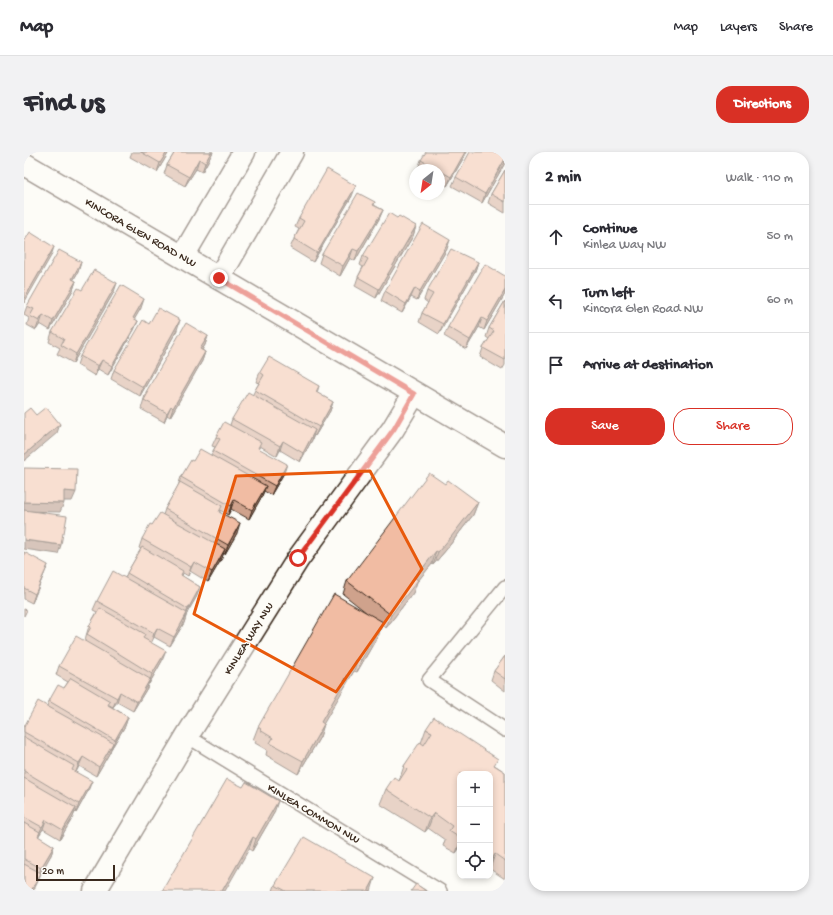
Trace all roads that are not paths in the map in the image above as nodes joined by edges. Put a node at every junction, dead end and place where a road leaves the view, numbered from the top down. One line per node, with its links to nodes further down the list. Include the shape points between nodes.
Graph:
1 (244, 152): 4 (street)
2 (292, 152): 5 (street)
3 (24, 164): 4 (street, KINCORA GLEN ROAD NW)
4 (183, 256): 5 (street, KINCORA GLEN ROAD NW)
5 (219, 278): 6 (street, KINCORA GLEN ROAD NW)
6 (414, 394): 7 (street, KINCORA GLEN ROAD NW); 10 (street, KINLEA WAY NW, via 394,429 298,558)
7 (505, 446)
8 (505, 587): 9 (lane, via 429,680)
9 (505, 730)
10 (187, 736): 11 (street, KINLEA WAY NW); 12 (lane, KINLEA COMMON NW)
11 (95, 891)
12 (440, 891)

